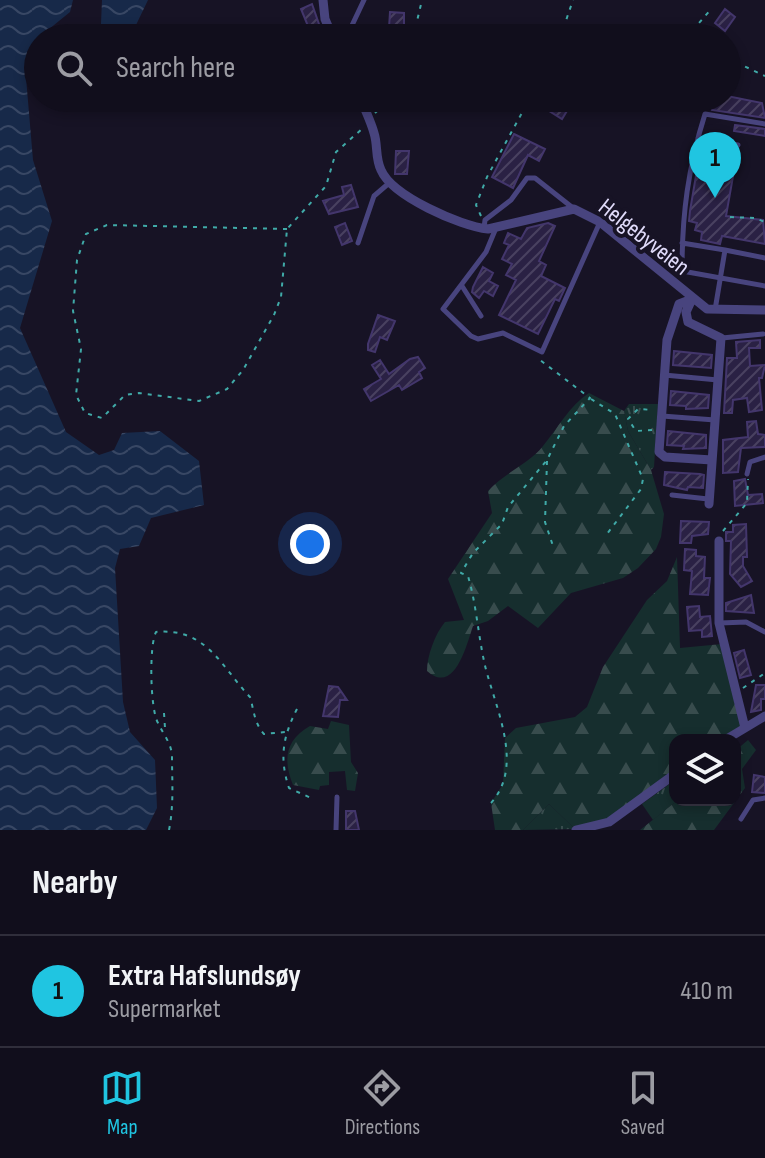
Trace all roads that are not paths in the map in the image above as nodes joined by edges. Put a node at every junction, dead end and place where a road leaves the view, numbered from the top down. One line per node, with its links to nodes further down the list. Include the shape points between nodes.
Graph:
1 (323, 0): 3 (street)
2 (364, 0): 4 (lane)
3 (327, 24)
4 (353, 24)
5 (365, 112): 9 (street, via 378,166)
6 (765, 124): 7 (lane, via 705,114)
7 (698, 138): 8 (lane); 15 (lane)
8 (738, 145)
9 (388, 184): 12 (street, Helgebyveien); 14 (lane, via 374,196)
10 (574, 209): 11 (street, Helgebyveien); 12 (lane, via 535,178 527,178); 13 (street, Helgebyveien)
11 (600, 222): 20 (lane, via 542,352 503,333 471,336 443,309); 22 (street, Helgebyveien)
12 (484, 224): 13 (street, Helgebyveien)
13 (496, 228): 20 (lane)
14 (358, 243)
15 (682, 243): 16 (lane); 18 (lane)
16 (725, 250): 17 (lane); 19 (lane)
17 (765, 258)
18 (682, 271): 19 (lane); 22 (lane)
19 (720, 277): 21 (lane); 25 (lane)
20 (462, 286): 26 (lane)
21 (765, 286)
22 (679, 289): 23 (street, Helgebyveien)
23 (692, 299): 25 (street, Helgebyveien); 28 (street, Helgebyveien, via 688,322); 29 (street, Helgebyveien, via 679,304 670,322)
24 (765, 310): 25 (street, Helgebyveien)
25 (714, 311)
26 (481, 316)
27 (763, 334): 28 (lane)
28 (721, 338): 30 (street)
29 (663, 375): 30 (lane); 31 (street, Helgebyveien)
30 (718, 380): 32 (street)
31 (659, 420): 32 (lane); 34 (street, Helgebyveien, via 661,456)
32 (715, 420): 34 (street)
33 (765, 457): 35 (lane, via 750,462)
34 (712, 460): 37 (street)
35 (747, 474)
36 (672, 495): 37 (lane)
37 (709, 502)
38 (719, 541): 39 (street)
39 (719, 623): 40 (lane, via 746,622); 42 (street)
40 (765, 632)
41 (765, 716): 42 (street)
42 (745, 728): 43 (street)
43 (735, 734)
44 (669, 778): 48 (street, via 609,822)
45 (337, 797): 49 (lane)
46 (765, 798): 47 (lane, via 753,800)
47 (741, 819)
48 (576, 829)
49 (336, 830)

